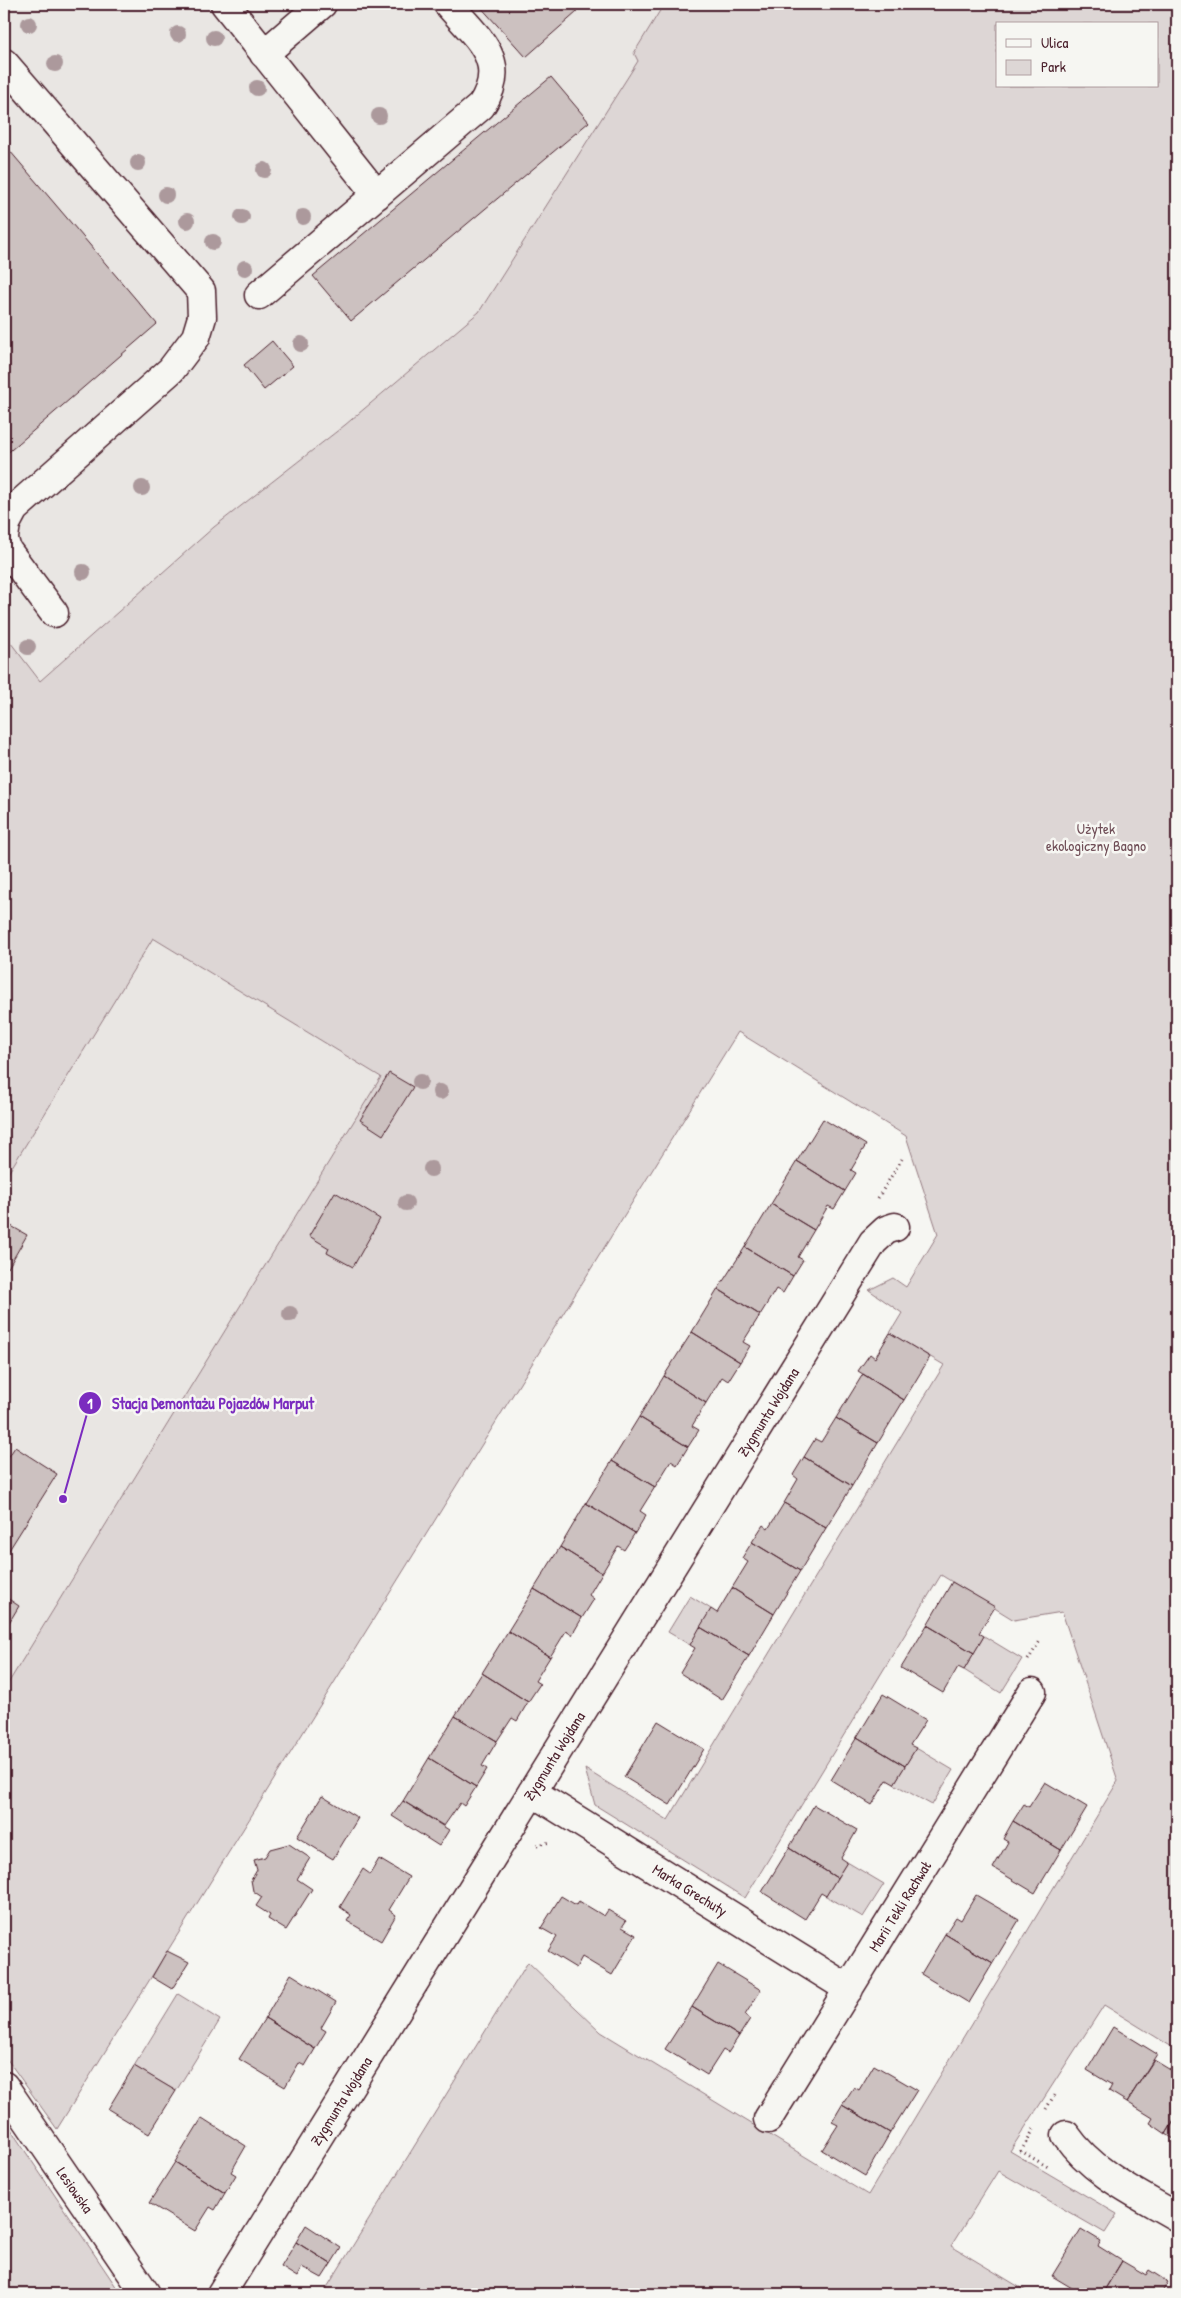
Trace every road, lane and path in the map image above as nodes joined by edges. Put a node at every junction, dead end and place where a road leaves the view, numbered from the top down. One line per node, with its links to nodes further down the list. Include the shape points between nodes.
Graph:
1 (225, 4): 4 (street)
2 (322, 4): 4 (street)
3 (448, 4): 6 (street, via 490,57 494,70 489,95 481,106)
4 (264, 54): 6 (street)
5 (4, 64): 8 (street, via 201,291 203,302 196,337 171,370 14,509 6,524)
6 (377, 195): 7 (street)
7 (259, 295)
8 (4, 538): 9 (street, via 6,550)
9 (54, 613)
10 (895, 1228): 14 (street, Zygmunta Wojdana, via 886,1230 874,1242)
11 (1040, 1641): 12 (path)
12 (1024, 1666)
13 (1032, 1692): 17 (street, Marii Tekli Rachwał)
14 (532, 1792): 17 (street, Marka Grechuty); 23 (street, Zygmunta Wojdana)
15 (553, 1842): 16 (path)
16 (535, 1846)
17 (848, 1989): 19 (street, Marii Tekli Rachwał)
18 (4, 2086): 22 (street, Lesiowska)
19 (768, 2119)
20 (1066, 2135): 21 (street, via 1100,2171)
21 (1177, 2217)
22 (146, 2294)
23 (222, 2294)

